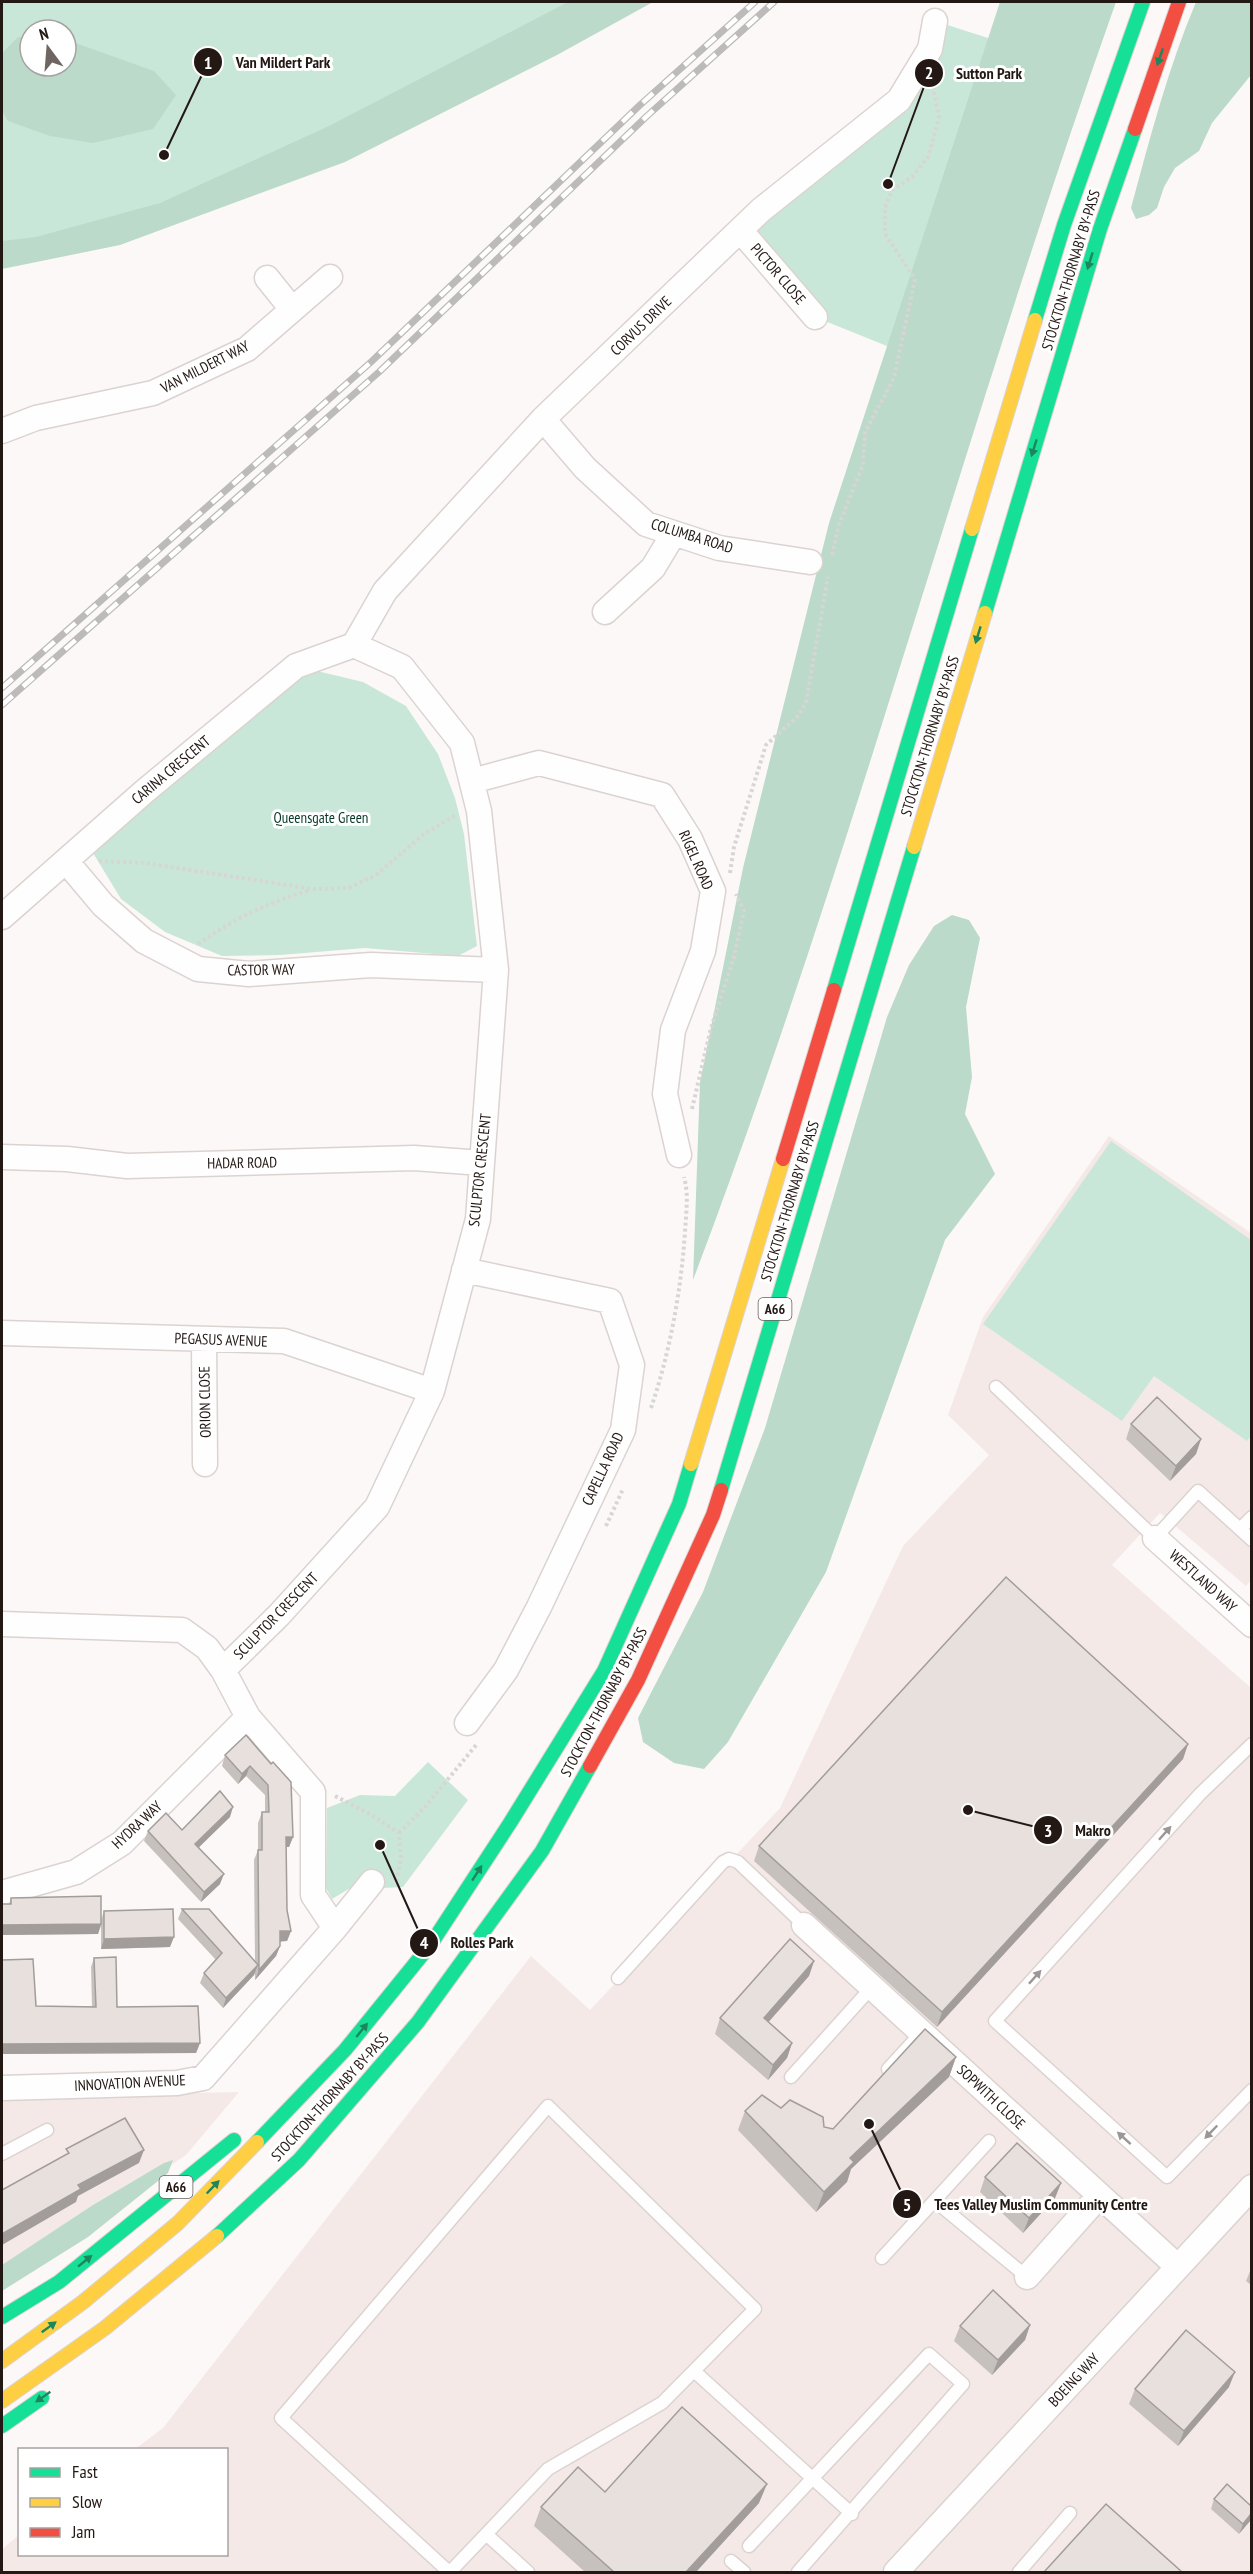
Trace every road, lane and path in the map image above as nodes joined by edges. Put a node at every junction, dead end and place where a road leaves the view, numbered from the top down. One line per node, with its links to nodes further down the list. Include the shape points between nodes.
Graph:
1 (1143, 2): 54 (highway, STOCKTON-THORNABY BY-PASS / A66, one-way to 1, via 430,1944 604,1671 678,1504 1064,225)
2 (1179, 2): 64 (highway, STOCKTON-THORNABY BY-PASS / A66, one-way to 64, via 1100,229 713,1515 638,1680 542,1851 418,2022)
3 (935, 21): 4 (street, CORVUS DRIVE, via 930,48)
4 (919, 66): 5 (street, CORVUS DRIVE, via 899,100); 13 (path, via 932,80 939,117 928,156 912,177 892,190 885,208 885,234 915,279 894,378 865,432 863,465)
5 (740, 230): 9 (street, PICTOR CLOSE); 10 (street, CORVUS DRIVE)
6 (330, 277): 8 (street, VAN MILDERT WAY)
7 (267, 278): 8 (street)
8 (292, 309): 11 (street, VAN MILDERT WAY, via 247,349 153,393 36,417)
9 (815, 317)
10 (543, 419): 12 (street, COLUMBA ROAD, via 585,468 646,524); 15 (street, CORVUS DRIVE, via 385,591)
11 (2, 431)
12 (674, 533): 13 (street, COLUMBA ROAD, via 719,548); 14 (street, via 653,568)
13 (823, 567): 19 (path, via 806,703 797,717 766,745 734,847)
14 (605, 612)
15 (354, 645): 16 (street, SCULPTOR CRESCENT, via 402,667 462,743); 18 (street, CARINA CRESCENT, via 296,666)
16 (472, 781): 17 (street, SCULPTOR CRESCENT); 26 (street, RIGEL ROAD, via 539,763 662,795 690,839 713,891 703,951 673,1030 665,1094)
17 (479, 811): 20 (path, via 459,813 424,834 376,875 349,888); 24 (street, SCULPTOR CRESCENT)
18 (66, 861): 20 (path, via 146,863); 22 (street, CARINA CRESCENT); 23 (street, CASTOR WAY, via 103,905 144,941)
19 (729, 879)
20 (313, 889): 23 (path, via 266,903 227,924)
21 (734, 890): 25 (path, via 744,911)
22 (2, 917)
23 (180, 960): 24 (street, CASTOR WAY, via 198,969 249,974 371,965)
24 (496, 970): 28 (street, SCULPTOR CRESCENT)
25 (691, 1113)
26 (678, 1155): 29 (path, via 688,1191)
27 (2, 1157): 28 (street, HADAR ROAD, via 127,1166 414,1158)
28 (482, 1163): 30 (street, SCULPTOR CRESCENT, via 478,1219)
29 (683, 1258)
30 (464, 1270): 34 (street, SCULPTOR CRESCENT); 44 (street, CAPELLA ROAD, via 610,1301 632,1365 623,1430 506,1670)
31 (2, 1333): 32 (street, PEGASUS AVENUE)
32 (204, 1339): 34 (street, PEGASUS AVENUE, via 284,1341); 35 (street, ORION CLOSE)
33 (996, 1387): 38 (lane)
34 (432, 1391): 42 (street, SCULPTOR CRESCENT, via 377,1507)
35 (205, 1464)
36 (1251, 1517): 37 (lane)
37 (1240, 1529): 38 (lane, via 1198,1491); 39 (lane)
38 (1155, 1538): 41 (street, WESTLAND WAY)
39 (1251, 1540)
40 (2, 1624): 42 (street, SCULPTOR CRESCENT, via 182,1630 207,1648)
41 (1251, 1625)
42 (223, 1670): 43 (street, SCULPTOR CRESCENT)
43 (248, 1717): 46 (street); 48 (street, HYDRA WAY, via 122,1843 76,1872)
44 (467, 1723)
45 (1251, 1744): 58 (lane, one-way to 45, via 1167,2177 996,2021 1200,1794)
46 (313, 1792): 47 (path, via 337,1796 399,1833 401,1858 397,1881 388,1893); 50 (street, via 313,1895)
47 (372, 1882): 50 (street, INNOVATION AVENUE)
48 (2, 1893)
49 (804, 1925): 51 (lane, via 738,1862 729,1859); 52 (street, SOPWITH CLOSE)
50 (334, 1928): 57 (street, INNOVATION AVENUE, via 202,2078 177,2083)
51 (618, 1978)
52 (872, 1987): 53 (street, SOPWITH CLOSE); 55 (lane)
53 (921, 2033): 56 (lane); 66 (street, SOPWITH CLOSE)
54 (345, 2050): 59 (highway, A66); 73 (highway, STOCKTON-THORNABY BY-PASS / A66, one-way to 54, via 83,2302 178,2223)
55 (791, 2077)
56 (876, 2083)
57 (2, 2088)
58 (1251, 2090)
59 (262, 2117)
60 (47, 2130): 63 (lane)
61 (244, 2132): 72 (highway, A66, one-way to 61, via 59,2282)
62 (989, 2141): 67 (lane)
63 (2, 2154)
64 (299, 2160): 68 (highway, A66); 76 (highway, STOCKTON-THORNABY BY-PASS / A66, via 206,2247 114,2321)
65 (1251, 2187): 70 (street, BOEING WAY)
66 (1099, 2196): 70 (street, SOPWITH CLOSE); 71 (street)
67 (935, 2201): 69 (lane); 71 (lane)
68 (256, 2218)
69 (882, 2258)
70 (1178, 2267): 88 (street, BOEING WAY)
71 (1027, 2277)
72 (2, 2317)
73 (2, 2361)
74 (694, 2371): 78 (lane); 81 (lane, via 662,2403 548,2469); 84 (lane, via 755,2309 548,2106 281,2418)
75 (49, 2393): 77 (highway, one-way to 77)
76 (2, 2401)
77 (2, 2426)
78 (812, 2478): 80 (lane); 80 (lane, via 929,2354 963,2384); 82 (lane)
79 (1070, 2513): 89 (lane)
80 (852, 2514): 87 (lane)
81 (486, 2534): 84 (lane); 85 (lane)
82 (749, 2546)
83 (731, 2561): 86 (lane)
84 (450, 2572)
85 (528, 2572)
86 (744, 2572)
87 (798, 2572)
88 (896, 2572)
89 (1019, 2572)

